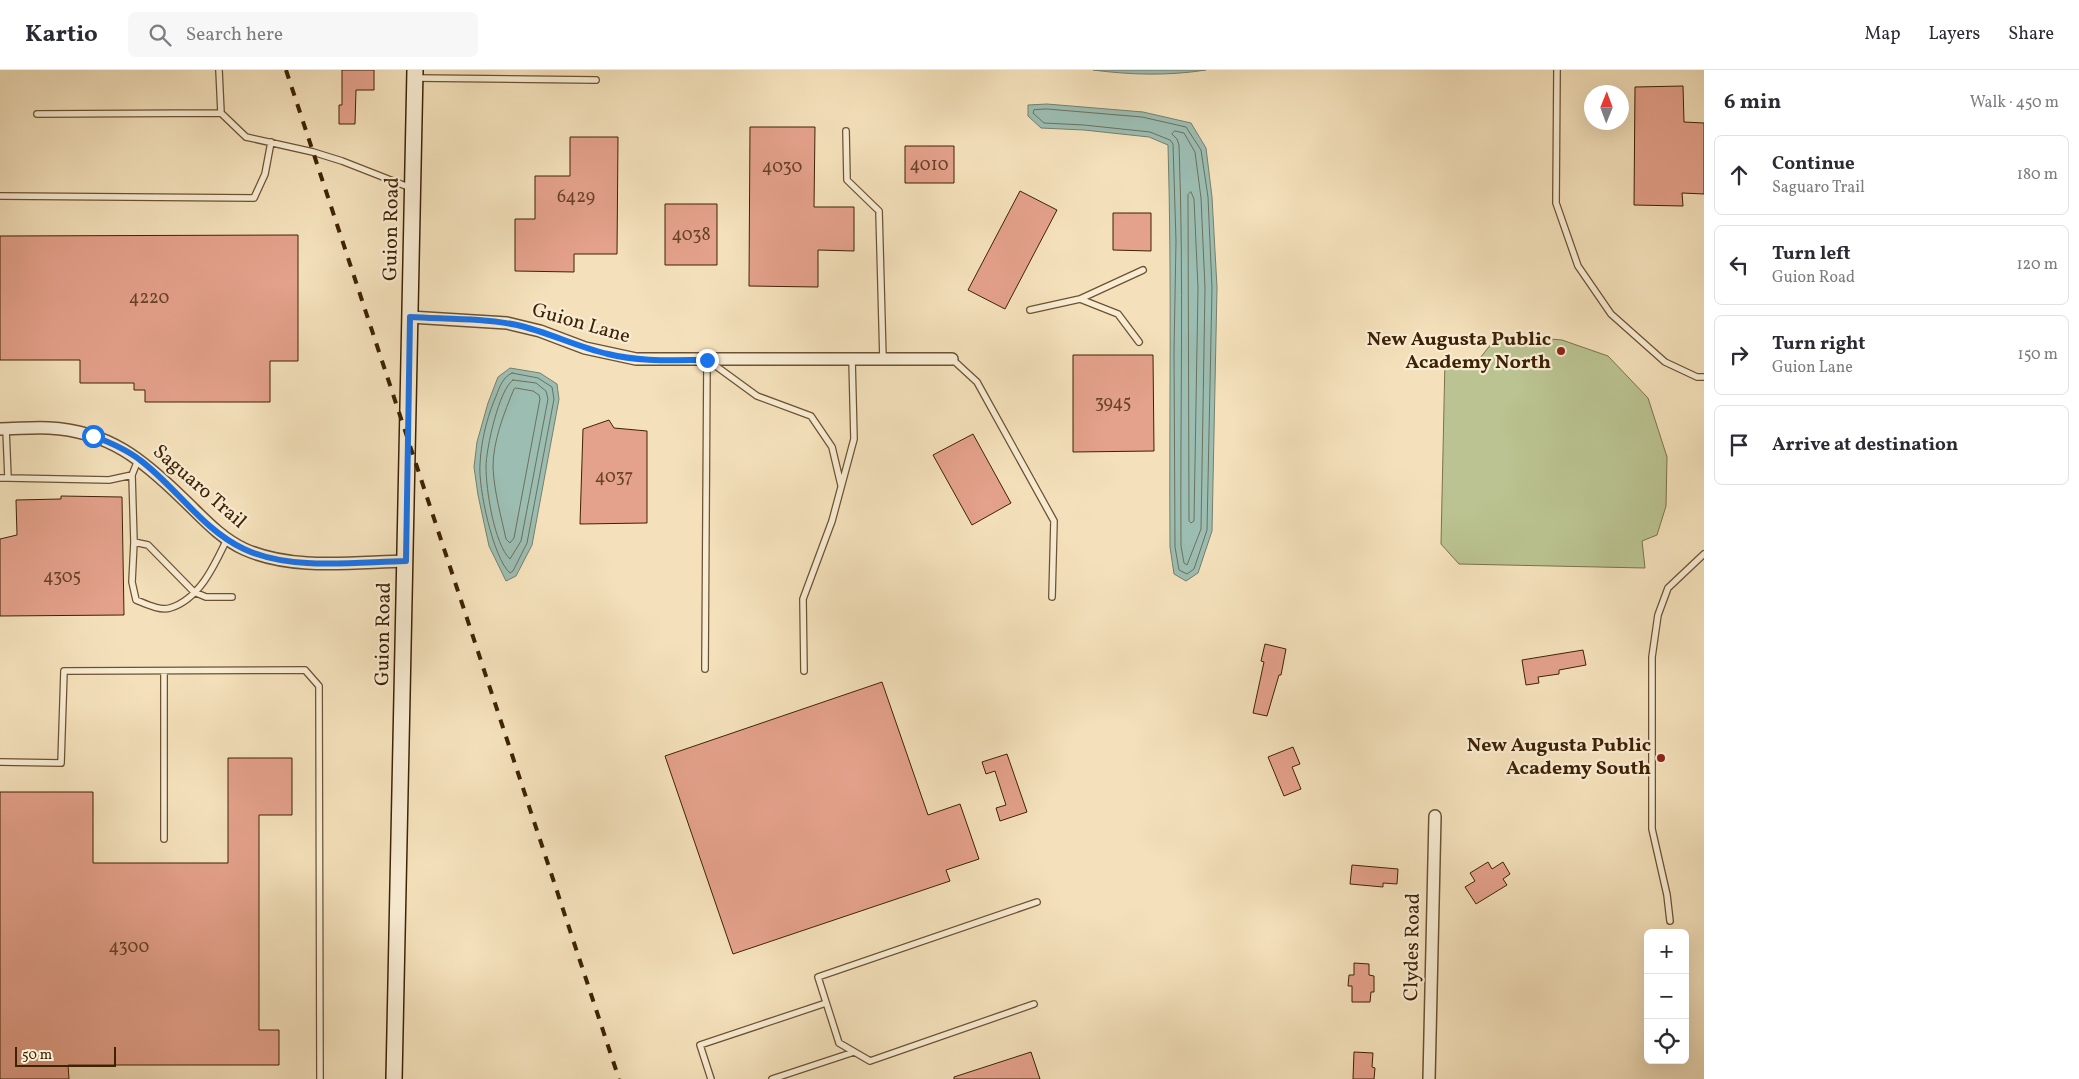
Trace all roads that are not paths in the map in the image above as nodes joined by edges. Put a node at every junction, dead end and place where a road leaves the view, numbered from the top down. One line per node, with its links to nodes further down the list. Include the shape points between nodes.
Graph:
1 (219, 70): 5 (lane)
2 (1557, 70): 20 (lane, via 1556,203 1578,266 1611,314 1665,362 1697,377)
3 (415, 74): 4 (lane); 9 (street, Guion Road)
4 (596, 80)
5 (221, 113): 6 (lane); 8 (lane, via 246,138)
6 (37, 114)
7 (846, 131): 17 (lane, via 847,180 879,211)
8 (271, 142): 9 (lane, via 342,161); 10 (lane, via 265,174 254,198)
9 (413, 188): 14 (street, Guion Road)
10 (0, 196)
11 (1143, 270): 12 (lane)
12 (1080, 299): 13 (lane); 15 (lane, via 1118,314)
13 (1030, 310)
14 (410, 317): 19 (street, Guion Lane, via 507,323 585,348 636,359); 30 (street, Guion Road)
15 (1139, 342)
16 (852, 359): 17 (street, Guion Lane); 19 (street, Guion Lane); 26 (lane, via 854,439)
17 (883, 359): 18 (street, Guion Lane)
18 (952, 359): 33 (lane, via 977,382 1054,521)
19 (707, 360): 26 (lane, via 756,396 811,416 832,447); 34 (lane)
20 (1704, 377)
21 (3, 429): 22 (street, Saguaro Trail, via 49,428 87,434 111,442); 25 (lane)
22 (138, 458): 23 (lane); 27 (street, Saguaro Trail)
23 (132, 475): 25 (lane, via 109,480); 28 (lane)
24 (0, 478): 25 (lane)
25 (8, 478)
26 (842, 485): 36 (lane, via 803,599)
27 (227, 539): 30 (street, Saguaro Trail, via 268,558 294,562); 31 (lane, via 205,580)
28 (134, 542): 31 (lane, via 148,545); 31 (lane, via 132,582 136,600 150,606 169,608)
29 (1704, 554): 41 (lane, via 1668,588 1658,615 1652,657 1652,829)
30 (406, 561): 46 (street, Guion Road)
31 (194, 592): 32 (lane, via 206,597)
32 (232, 597)
33 (1052, 597)
34 (705, 669)
35 (164, 670): 37 (lane, via 64,671 61,763); 39 (lane); 45 (lane, via 305,670 319,686)
36 (804, 671)
37 (0, 762)
38 (1435, 816): 49 (street, Clydes Road)
39 (164, 839)
40 (1038, 902): 42 (lane, via 818,977)
41 (1670, 921)
42 (826, 1002): 44 (lane, via 839,1043); 47 (lane, via 700,1045)
43 (1034, 1004): 44 (lane, via 870,1061)
44 (854, 1052): 48 (lane)
45 (320, 1079)
46 (394, 1079)
47 (711, 1079)
48 (772, 1079)
49 (1429, 1079)

